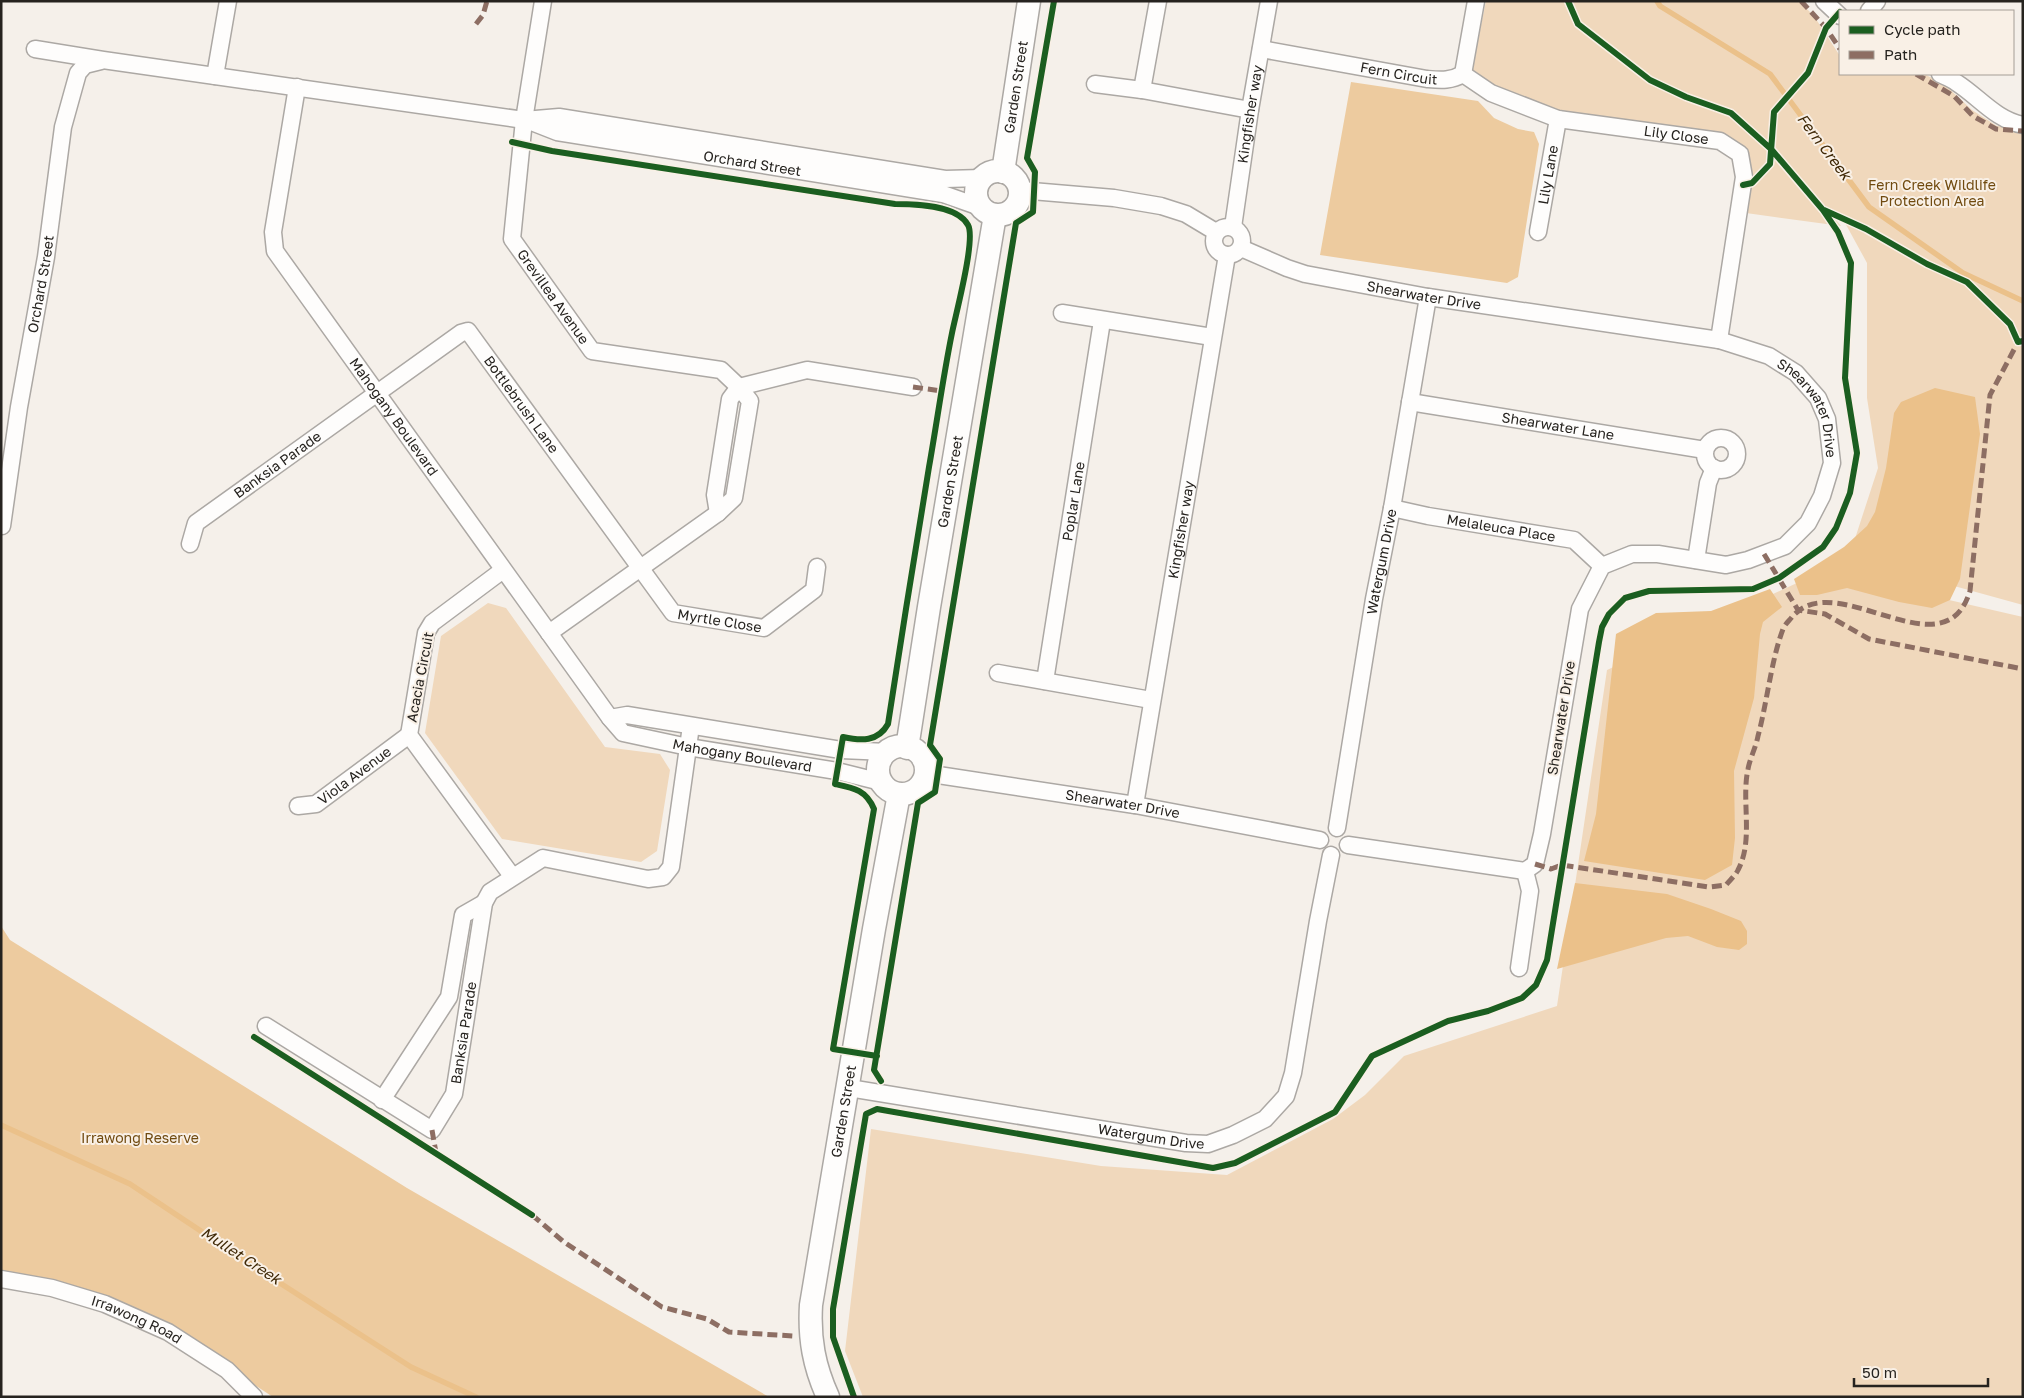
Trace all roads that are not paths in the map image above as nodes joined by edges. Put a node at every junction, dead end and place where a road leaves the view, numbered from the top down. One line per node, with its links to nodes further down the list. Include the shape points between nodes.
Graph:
1 (228, 1): 14 (street)
2 (544, 1): 20 (street, Grevillea Avenue)
3 (1030, 1): 22 (street, Garden Street)
4 (1158, 1): 17 (street)
5 (1269, 1): 10 (street, Kingfisher way)
6 (1476, 1): 12 (street)
7 (1824, 1): 8 (street)
8 (1839, 15)
9 (35, 48): 11 (street, Orchard Street)
10 (1261, 49): 12 (street, Fern Circuit, via 1427,79 1444,81); 18 (street, Kingfisher way)
11 (103, 60): 14 (street, Orchard Street); 41 (street, Orchard Street, via 85,66 78,73 63,127 46,257)
12 (1463, 74): 19 (street, Lily Close, via 1491,94)
13 (1942, 75): 21 (street, via 1957,82 2012,123)
14 (215, 76): 16 (street, Orchard Street)
15 (1095, 84): 17 (street)
16 (297, 88): 20 (street, Orchard Street); 36 (street, Mahogany Boulevard, via 273,232 275,251)
17 (1142, 90): 18 (street)
18 (1250, 110): 25 (street, Kingfisher way)
19 (1558, 119): 27 (street, Lily Lane); 33 (street, Lily Close, via 1720,141 1740,154 1744,177)
20 (524, 120): 22 (street, Orchard Street, via 559,117 945,180); 24 (street, Orchard Street, via 557,132 943,194); 35 (street, Grevillea Avenue, via 512,239 592,351 721,370)
21 (2023, 126)
22 (992, 175): 23 (street, via 1014,178); 24 (street, via 976,190 976,198)
23 (1020, 190): 24 (street, via 1012,210 1004,215); 26 (street, via 1114,198 1161,206 1186,214)
24 (988, 211): 56 (street, Garden Street, via 925,632)
25 (1233, 227): 26 (street, via 1223,227); 28 (street, via 1242,236)
26 (1216, 232): 28 (street, via 1214,245 1219,252)
27 (1538, 232)
28 (1234, 252): 29 (street, Shearwater Drive, via 1305,274); 32 (street, Kingfisher way)
29 (1428, 297): 33 (street, Shearwater Drive); 37 (street, Watergum Drive)
30 (1062, 313): 31 (street)
31 (1102, 321): 32 (street); 50 (street, Poplar Lane)
32 (1212, 338): 51 (street, Kingfisher way)
33 (1719, 340): 43 (street, Shearwater Drive, via 1769,356 1796,373 1818,398 1827,419 1832,463 1822,496 1808,523 1785,546 1726,565)
34 (913, 387): 35 (street, via 807,370)
35 (739, 388): 46 (street, via 730,399 715,495 718,513)
36 (378, 394): 42 (street, Banksia Parade, via 196,523); 46 (street, Bottlebrush Lane, via 468,331); 47 (street, Mahogany Boulevard)
37 (1410, 402): 38 (street, Shearwater Lane); 40 (street, Watergum Drive)
38 (1705, 450): 39 (street, via 1707,462); 39 (street, via 1712,440 1723,437 1737,448 1737,460 1733,465 1722,470)
39 (1714, 468): 43 (street, via 1708,483)
40 (1392, 508): 44 (street, Melaleuca Place, via 1574,540); 61 (street, Watergum Drive)
41 (2, 526)
42 (190, 544)
43 (1696, 560): 44 (street, Shearwater Drive, via 1632,554)
44 (1602, 566): 65 (street, Shearwater Drive, via 1580,609 1542,834 1535,864)
45 (817, 567): 46 (street, Myrtle Close, via 814,590 764,628 673,613)
46 (640, 568): 48 (street)
47 (504, 570): 48 (street, Mahogany Boulevard); 54 (street, Acacia Circuit, via 432,623 426,633)
48 (549, 633): 52 (street, Mahogany Boulevard)
49 (998, 673): 50 (street)
50 (1045, 681): 51 (street)
51 (1151, 700): 59 (street, Kingfisher way)
52 (610, 718): 53 (street, Mahogany Boulevard, via 627,715); 55 (street, Mahogany Boulevard, via 623,733)
53 (691, 726): 55 (street); 56 (street, Mahogany Boulevard, via 841,750)
54 (409, 735): 60 (street, Viola Avenue, via 316,804); 66 (street, Acacia Circuit)
55 (688, 747): 58 (street, Mahogany Boulevard, via 837,771); 66 (street, via 671,867 663,877 648,879 542,858)
56 (897, 750): 57 (street, via 920,756); 58 (street, via 879,764 878,776)
57 (925, 773): 58 (street, via 916,789 906,793); 59 (street, Shearwater Drive)
58 (890, 788): 70 (street, Garden Street, via 874,929)
59 (1135, 805): 62 (street, Shearwater Drive)
60 (298, 806)
61 (1337, 828): 62 (street, via 1326,831); 63 (street, via 1346,834)
62 (1320, 840): 64 (street, via 1323,850)
63 (1348, 845): 64 (street, via 1342,854); 65 (street)
64 (1331, 855): 70 (street, Watergum Drive, via 1293,1073 1286,1096 1265,1119 1233,1135 1208,1144 1186,1143)
65 (1525, 871): 68 (street, via 1530,891)
66 (512, 876): 67 (street)
67 (487, 897): 71 (street, Banksia Parade, via 463,914 449,997); 71 (street, Banksia Parade, via 454,1094 432,1130)
68 (1519, 968)
69 (266, 1026): 71 (street, Banksia Parade)
70 (848, 1088): 74 (street, Garden Street, via 810,1320 813,1357)
71 (382, 1100)
72 (1, 1279): 73 (street, Irrawong Road, via 52,1288 105,1304 168,1332 227,1370)
73 (254, 1397)
74 (828, 1397)

